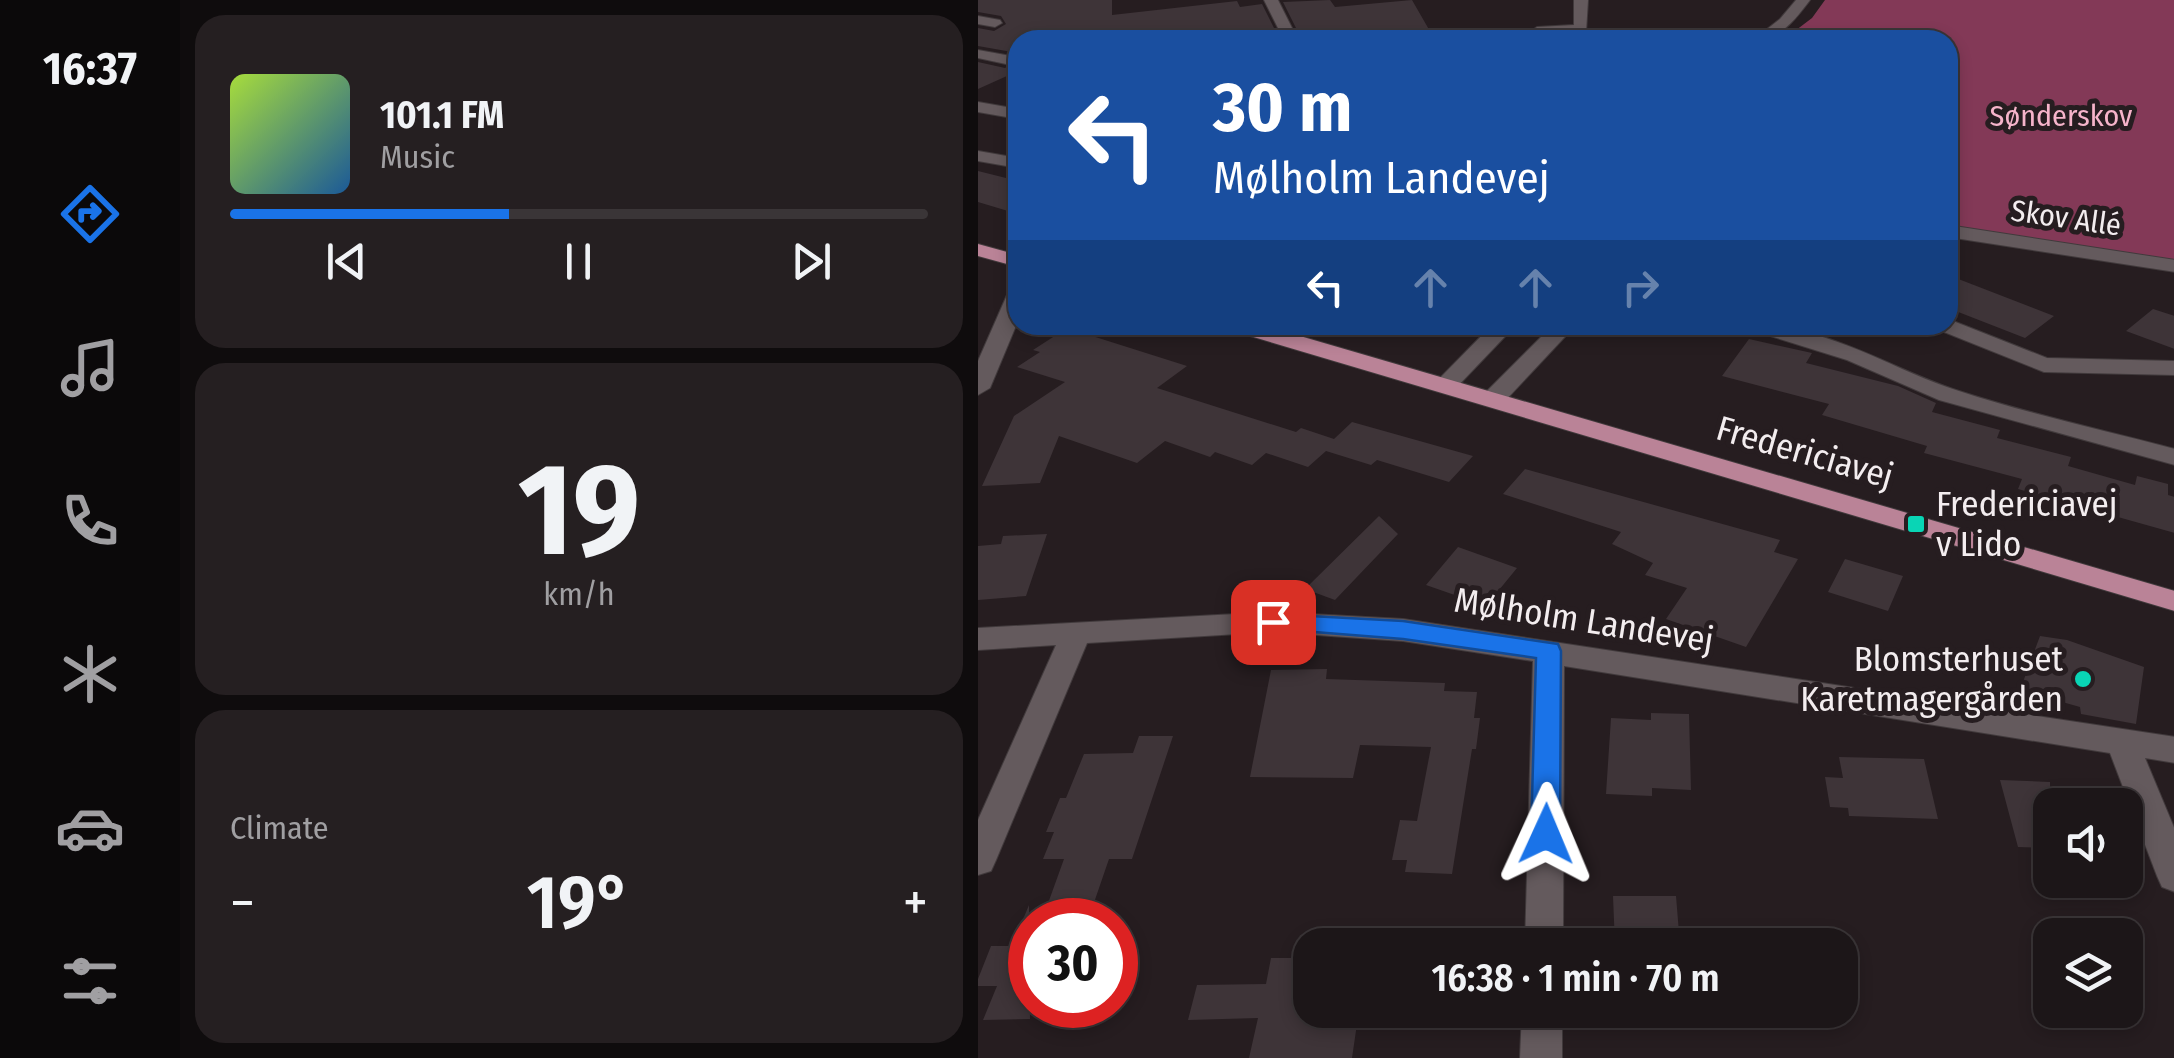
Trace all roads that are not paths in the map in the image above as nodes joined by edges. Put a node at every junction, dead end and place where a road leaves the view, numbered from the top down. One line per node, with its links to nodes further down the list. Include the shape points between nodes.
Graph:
1 (1271, 0): 6 (street)
2 (1582, 0): 7 (street, via 1581,29)
3 (1803, 0): 8 (street)
4 (978, 20): 5 (street)
5 (995, 23)
6 (1286, 30)
7 (1543, 30)
8 (1774, 30)
9 (978, 54): 10 (street)
10 (1006, 60)
11 (978, 108): 12 (street)
12 (1008, 112)
13 (978, 118): 14 (street)
14 (1008, 122)
15 (978, 156): 16 (street)
16 (1008, 161)
17 (1958, 234): 20 (street, Skov Allé)
18 (978, 250): 19 (main road)
19 (1008, 258)
20 (2174, 266)
21 (1008, 318): 29 (street)
22 (1958, 330): 27 (street, via 2044,365)
23 (1272, 335): 28 (main road, Fredericiavej)
24 (1495, 335): 28 (street)
25 (1556, 335): 30 (street)
26 (1798, 335): 31 (street, via 1947,395)
27 (2174, 368)
28 (1445, 386): 30 (main road, Fredericiavej)
29 (978, 388)
30 (1493, 399): 32 (main road, Fredericiavej)
31 (2174, 457)
32 (2095, 576): 33 (main road, Fredericiavej); 34 (main road, Fredericiavej)
33 (2174, 590)
34 (2174, 601)
35 (1077, 632): 36 (street, Mølholm Landevej); 37 (street, Mølholm Landevej, via 1273,622 1403,630); 40 (street)
36 (978, 639)
37 (1549, 651): 38 (street, Mølholm Landevej); 42 (street)
38 (2123, 744): 39 (street, Mølholm Landevej); 41 (street)
39 (2174, 750)
40 (978, 860)
41 (2174, 876)
42 (1544, 928)
43 (1542, 1028): 44 (street)
44 (1542, 1058)

